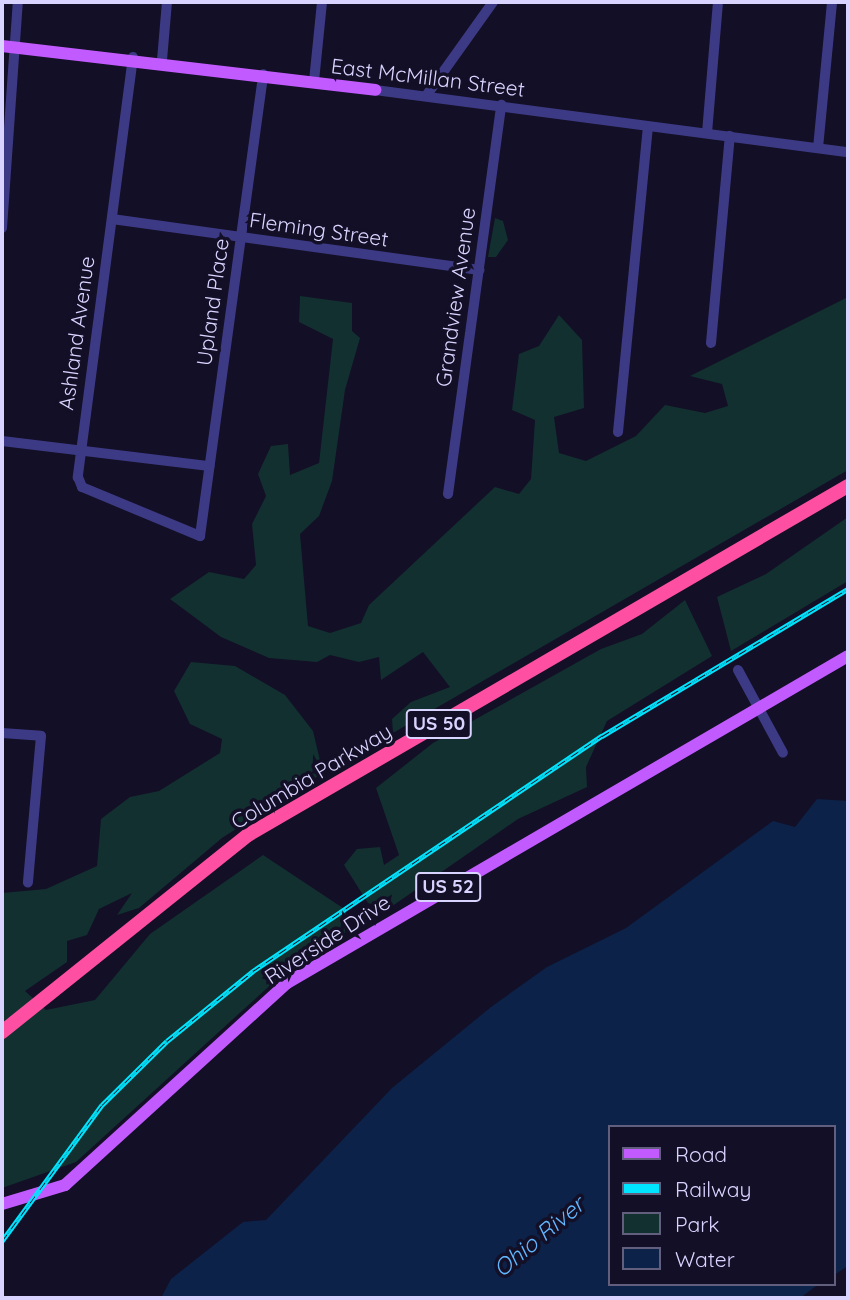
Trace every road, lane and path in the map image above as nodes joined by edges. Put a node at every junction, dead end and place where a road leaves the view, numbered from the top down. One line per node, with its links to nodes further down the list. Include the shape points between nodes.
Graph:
1 (18, 2): 7 (street)
2 (167, 2): 9 (street)
3 (322, 2): 11 (street)
4 (493, 2): 13 (street)
5 (718, 2): 16 (street)
6 (832, 2): 18 (street)
7 (8, 46): 8 (main road, East McMillan Street); 21 (street)
8 (134, 57): 9 (main road, East McMillan Street); 20 (street, Ashland Avenue)
9 (162, 60): 10 (main road, East McMillan Street)
10 (263, 74): 11 (main road, East McMillan Street); 22 (street, Upland Place)
11 (314, 81): 12 (main road, East McMillan Street)
12 (375, 90): 13 (street, East McMillan Street)
13 (426, 96): 14 (street, East McMillan Street)
14 (501, 105): 15 (street, East McMillan Street); 23 (street, Grandview Avenue)
15 (648, 126): 16 (street, East McMillan Street); 25 (street)
16 (708, 133): 17 (street, East McMillan Street)
17 (730, 136): 18 (street, East McMillan Street); 24 (street)
18 (818, 148): 19 (street, East McMillan Street)
19 (848, 152)
20 (112, 219): 22 (street, Fleming Street); 27 (street, Ashland Avenue)
21 (2, 228)
22 (240, 237): 23 (street, Fleming Street); 28 (street, Upland Place)
23 (479, 270): 30 (street, Grandview Avenue)
24 (711, 343)
25 (618, 432)
26 (2, 441): 27 (street)
27 (79, 448): 28 (street); 31 (street, Ashland Avenue, via 82,486)
28 (209, 466): 31 (street, Upland Place)
29 (848, 486): 38 (highway, Columbia Parkway / US 50, via 248,835)
30 (448, 494)
31 (200, 536)
32 (848, 656): 34 (main road, Riverside Drive / US 52)
33 (737, 670): 34 (street)
34 (759, 709): 36 (street); 39 (main road, Riverside Drive / US 52, via 287,983 65,1185)
35 (2, 733): 37 (street, via 41,736)
36 (783, 753)
37 (28, 882)
38 (2, 1032)
39 (2, 1204)

